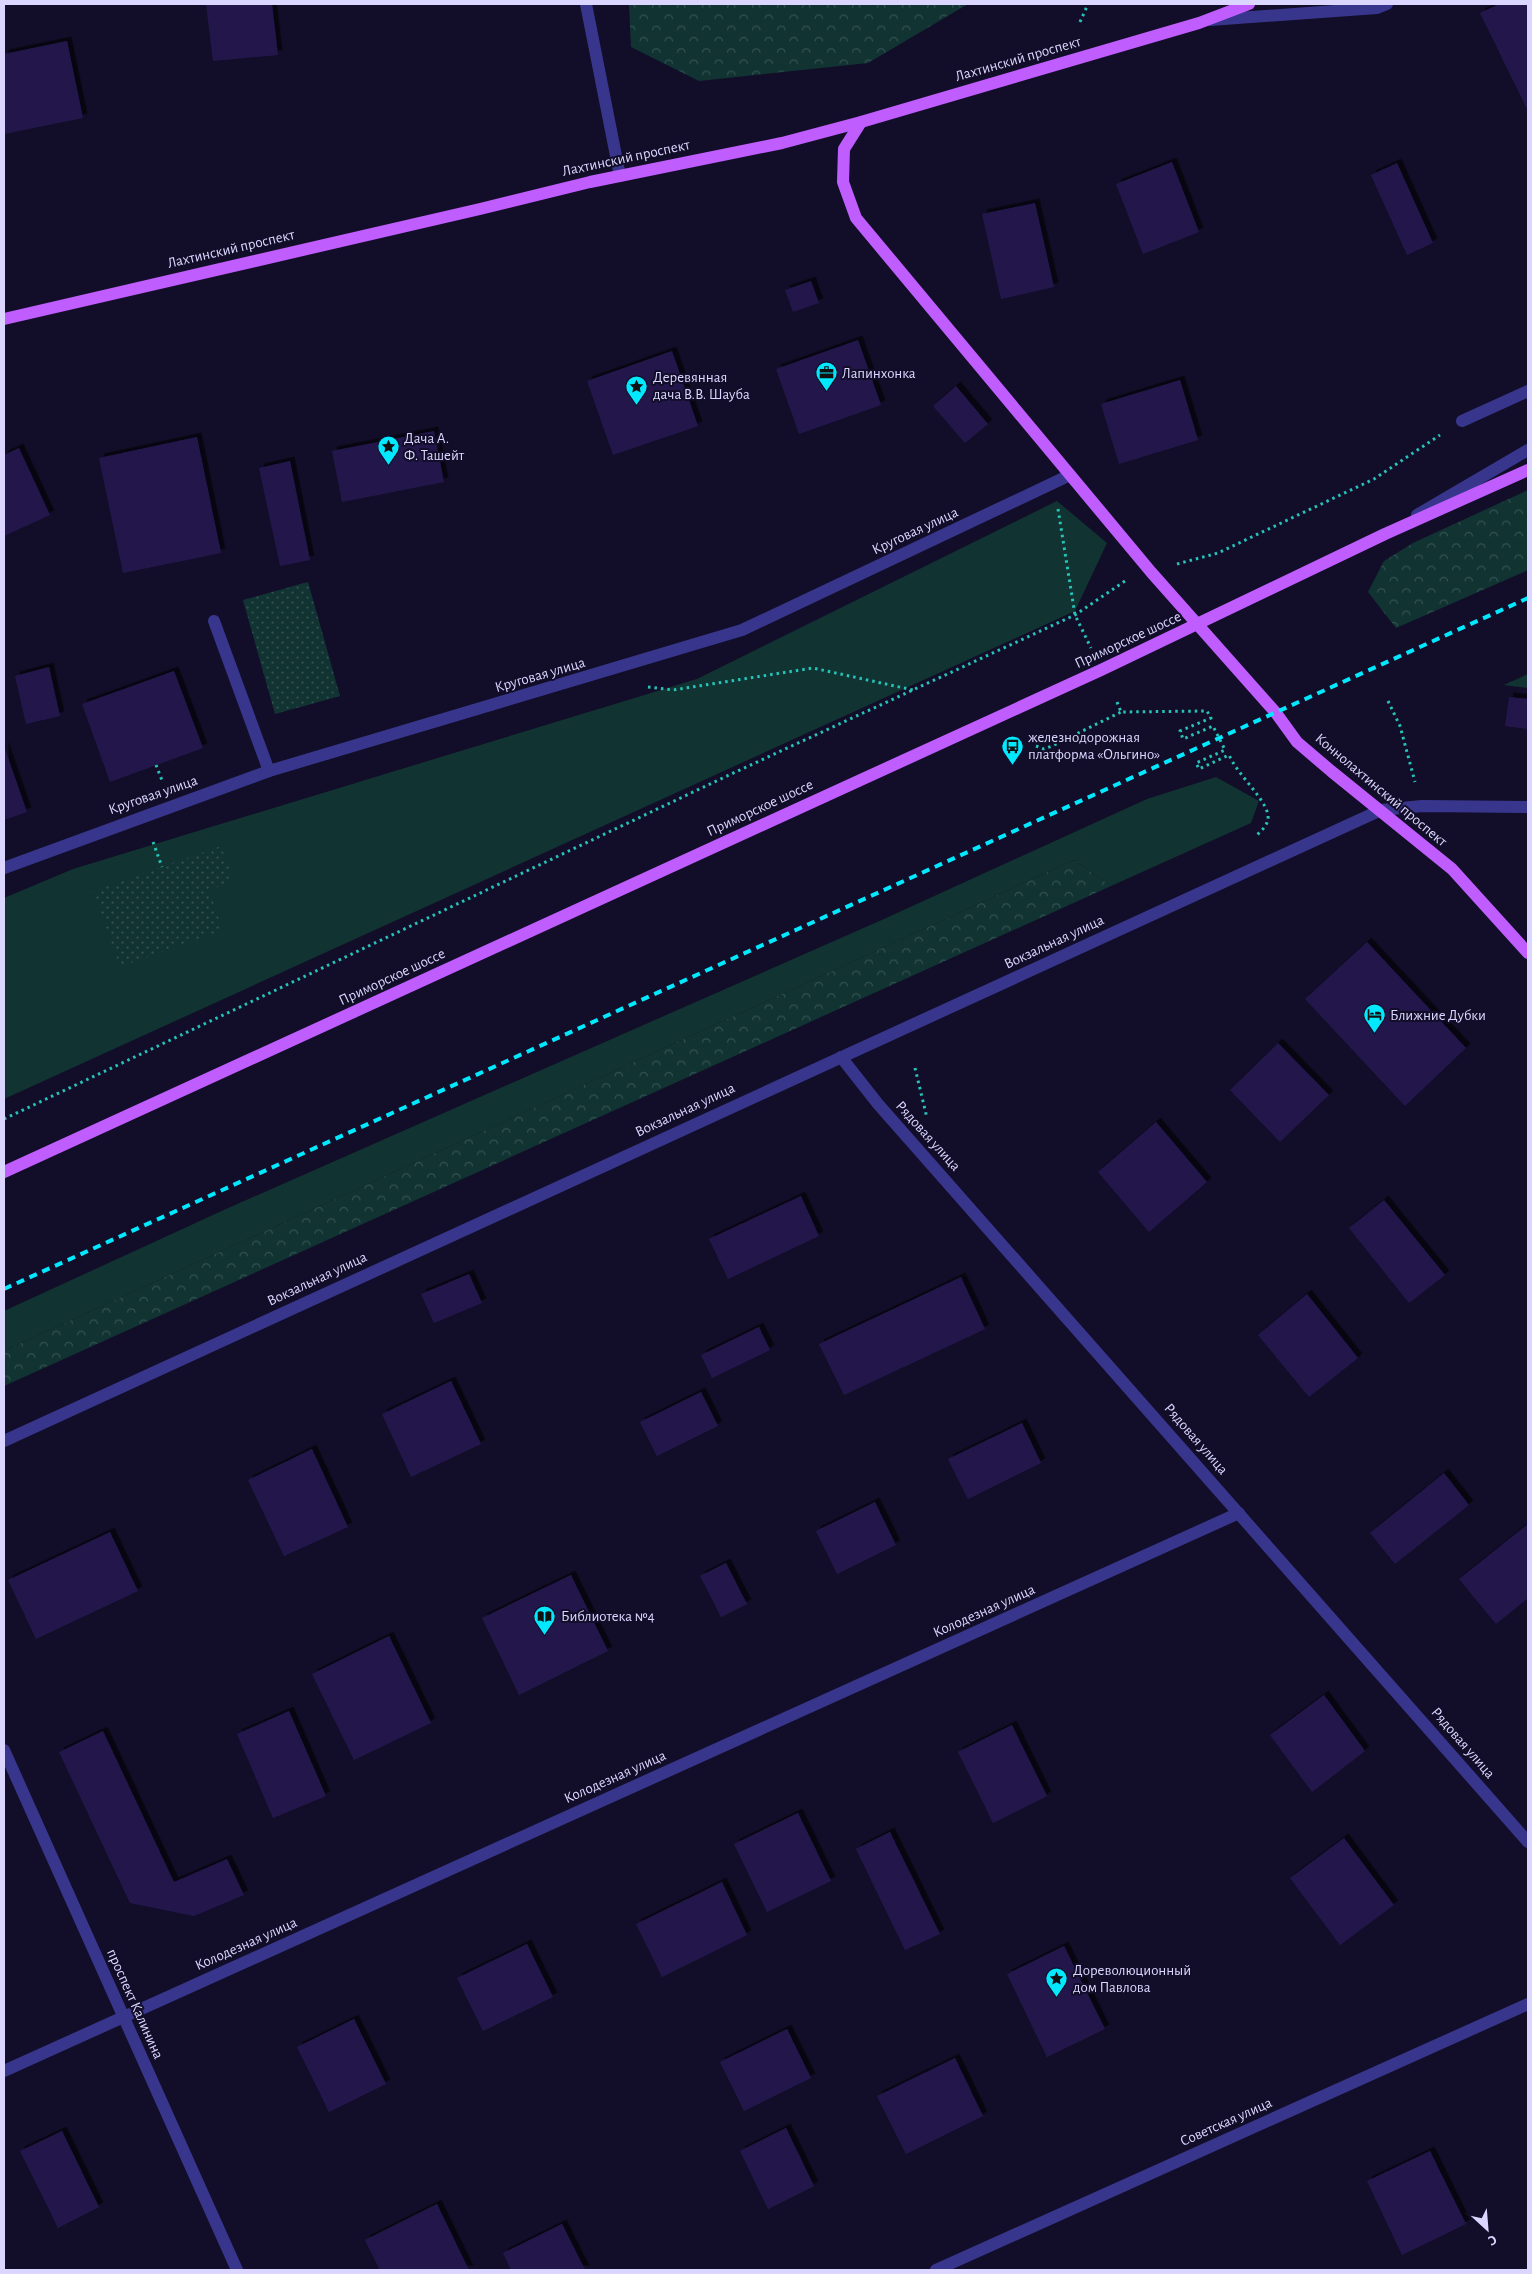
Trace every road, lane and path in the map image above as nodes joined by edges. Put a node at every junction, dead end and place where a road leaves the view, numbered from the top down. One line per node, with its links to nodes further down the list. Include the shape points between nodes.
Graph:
1 (586, 4): 8 (street)
2 (1088, 4): 6 (path)
3 (1249, 4): 5 (main road, Лахтинский проспект)
4 (1387, 4): 5 (street, via 1377,8)
5 (1207, 20): 7 (main road, Лахтинский проспект)
6 (1080, 22)
7 (861, 122): 8 (main road, Лахтинский проспект, via 782,143); 14 (main road, Коннолахтинский проспект, via 844,149 843,182 856,218)
8 (620, 176): 9 (main road, Лахтинский проспект)
9 (4, 318)
10 (1528, 390): 11 (street)
11 (1462, 421): 17 (path, via 1374,479 1218,553)
12 (1528, 450): 16 (street)
13 (1528, 470): 16 (main road, Приморское шоссе)
14 (1070, 475): 15 (street, Круговая улица); 21 (main road, Коннолахтинский проспект)
15 (1054, 484): 19 (path); 29 (street, Круговая улица, via 742,630)
16 (1385, 534): 21 (main road, Приморское шоссе)
17 (1174, 565)
18 (1127, 579): 19 (path)
19 (1075, 615): 22 (path); 24 (path)
20 (214, 622): 29 (street)
21 (1198, 625): 32 (main road, Коннолахтинский проспект, via 1298,742); 38 (main road, Приморское шоссе)
22 (1091, 648)
23 (646, 687): 24 (path, via 674,690 813,668)
24 (913, 690): 37 (path)
25 (1117, 702): 27 (path)
26 (1388, 702): 30 (path, via 1400,726)
27 (1121, 712): 28 (path, via 1052,746 1044,749); 33 (path, via 1207,711 1210,718 1180,731 1183,740 1213,726 1225,750 1196,763 1199,769 1228,756 1268,815 1267,826 1257,835)
28 (1036, 746)
29 (268, 771): 34 (street, Круговая улица)
30 (1422, 806): 31 (street, Вокзальная улица); 32 (street, Вокзальная улица)
31 (1528, 807)
32 (1381, 810): 35 (main road, Коннолахтинский проспект, via 1452,869); 36 (street, Вокзальная улица)
33 (1258, 844)
34 (4, 868)
35 (1528, 953)
36 (841, 1057): 39 (street, Вокзальная улица); 40 (street, Рядовая улица, via 878,1104)
37 (4, 1119)
38 (4, 1172)
39 (4, 1441)
40 (1239, 1513): 42 (street, Рядовая улица); 44 (street, Колодезная улица)
41 (4, 1750): 44 (street, проспект Калинина)
42 (1528, 1842)
43 (1528, 2004): 47 (street, Советская улица)
44 (124, 2017): 45 (street, Колодезная улица); 46 (street, проспект Калинина)
45 (4, 2071)
46 (237, 2270)
47 (936, 2270)

